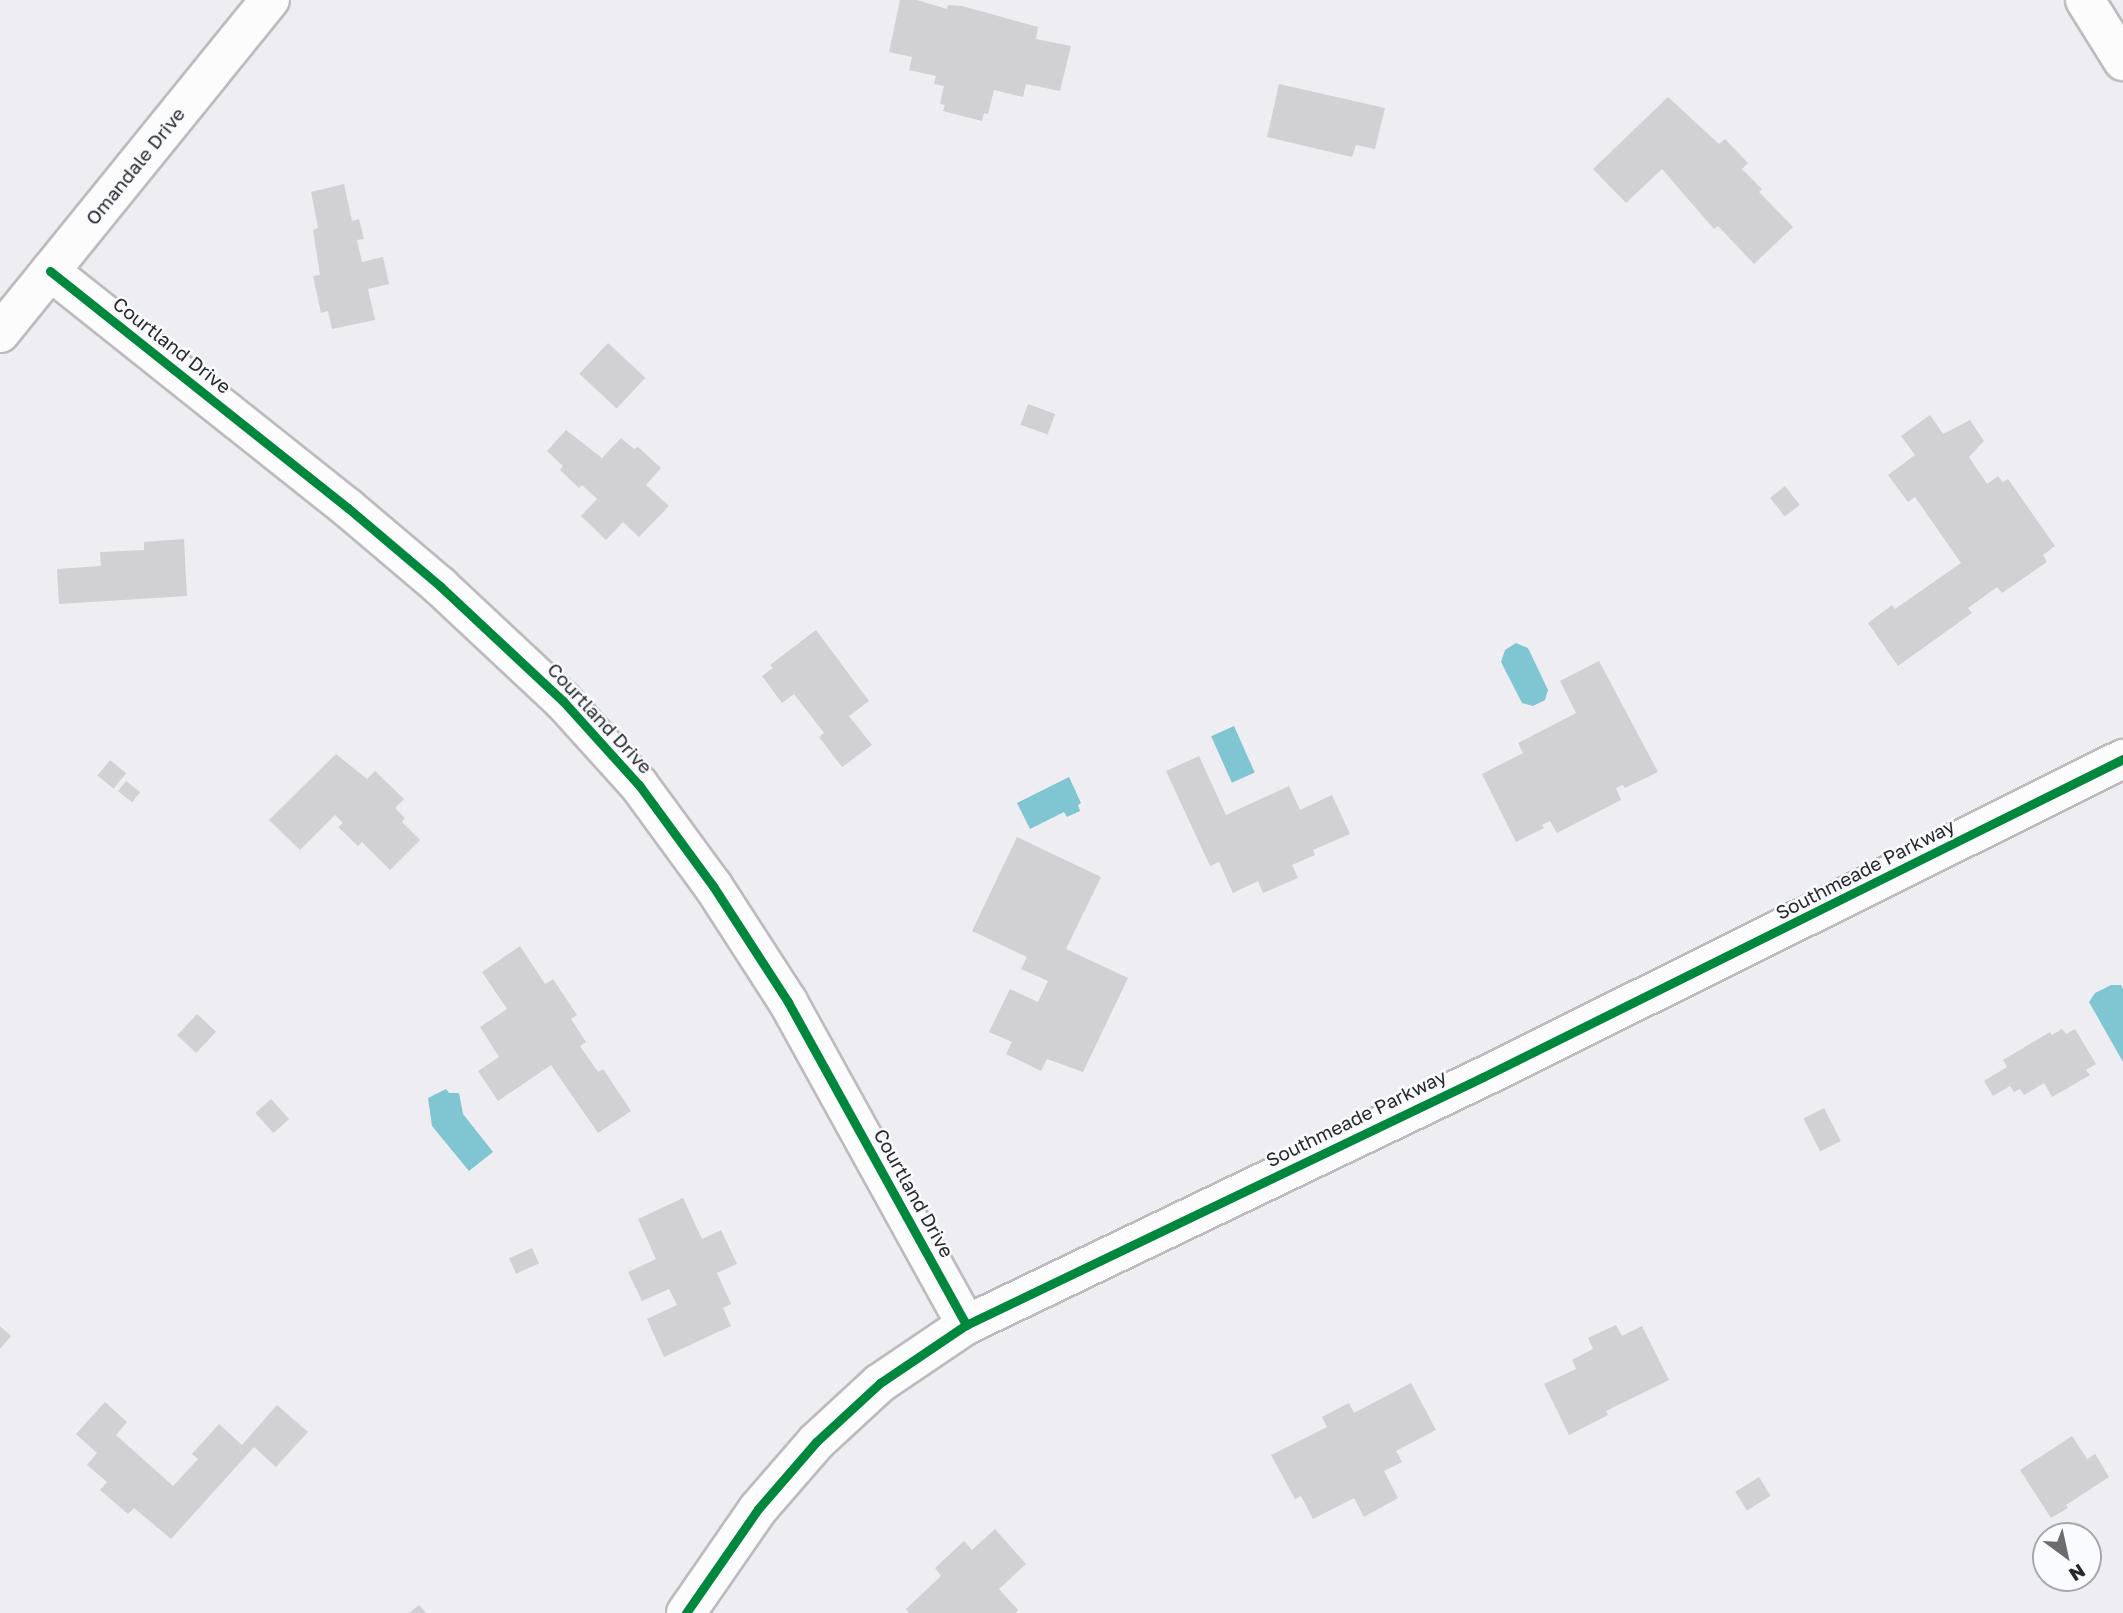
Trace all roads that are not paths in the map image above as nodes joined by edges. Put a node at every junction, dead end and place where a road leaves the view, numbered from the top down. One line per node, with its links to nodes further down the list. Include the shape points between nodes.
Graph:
1 (270, 0): 4 (street, Omandale Drive)
2 (2085, 0): 3 (street)
3 (2123, 61)
4 (50, 271): 5 (street, Omandale Drive); 7 (street, Courtland Drive, via 440,586 563,701 632,776 682,841 789,1002)
5 (0, 333)
6 (2123, 758): 7 (street, Southmeade Parkway, via 1483,1077)
7 (967, 1325): 8 (street, Southmeade Parkway, via 880,1383 816,1442 758,1508)
8 (686, 1613)

